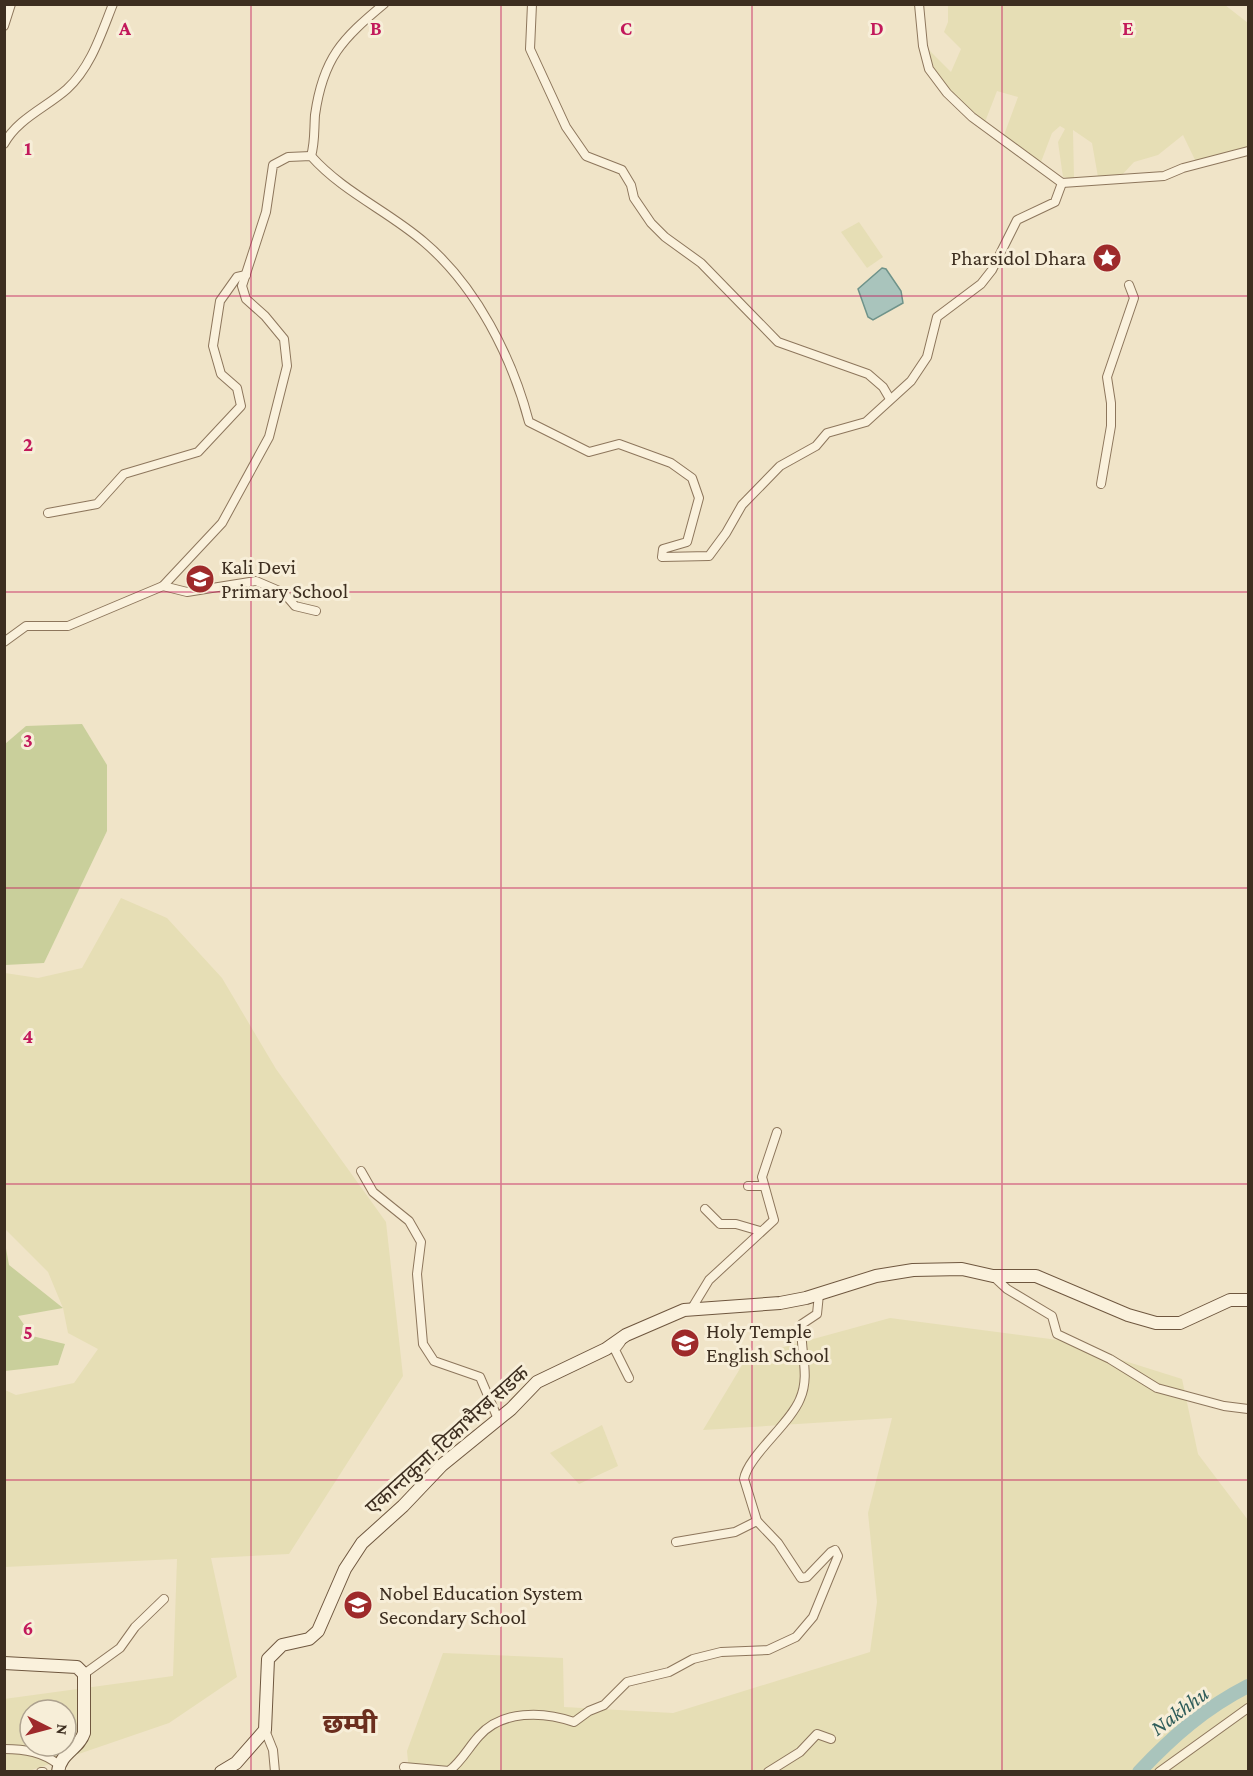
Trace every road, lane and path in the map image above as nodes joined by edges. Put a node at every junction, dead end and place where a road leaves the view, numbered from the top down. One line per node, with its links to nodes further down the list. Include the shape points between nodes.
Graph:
1 (11, 4): 6 (street)
2 (113, 4): 7 (street, via 90,61 67,90 29,118)
3 (384, 4): 9 (street, via 354,29 332,58 315,114)
4 (532, 4): 13 (street, via 530,50 566,127 586,156 622,170 651,223 701,263 778,342 868,374)
5 (918, 4): 10 (street, via 929,69 947,93 972,117)
6 (4, 26)
7 (4, 144)
8 (1248, 151): 10 (street, via 1164,177)
9 (311, 156): 11 (street, via 288,157 273,165 266,212); 13 (street, via 327,175 425,242 455,274 488,322 519,383 530,422 589,452 619,444 671,463 692,478 699,498 687,542 663,549 662,556 709,555 742,505 780,466 816,446 827,433 866,422)
10 (1062, 183): 13 (street, via 1055,202 1017,220 981,284 937,317 927,357 911,381)
11 (246, 275): 15 (street, via 237,277 220,301 213,346 221,374 237,388 241,406 198,452 124,474 97,504); 16 (street, via 242,286 246,299 284,339 287,366 281,396 269,437 222,523)
12 (1129, 285): 14 (street, via 1134,298 1107,377 1111,426)
13 (890, 399)
14 (1101, 484)
15 (48, 513)
16 (163, 586): 17 (street, via 187,592 256,581 284,593 295,606); 18 (street, via 68,626 26,626)
17 (316, 611)
18 (4, 642)
19 (777, 1132): 21 (street, via 762,1173)
20 (361, 1171): 32 (street, via 373,1192 410,1221 421,1242 417,1274 423,1344 434,1361 480,1377)
21 (763, 1185): 22 (street); 24 (street, via 774,1220)
22 (748, 1186)
23 (705, 1209): 24 (street, via 720,1224)
24 (760, 1231): 28 (street, via 709,1280)
25 (993, 1276): 26 (main road, एकान्तकुना-टिकाभैरब सडक, via 962,1269 913,1270 876,1276); 27 (main road, एकान्तकुना-टिकाभैरब सडक, via 1048,1279 1128,1315 1156,1323 1180,1323 1230,1300); 31 (street, via 1052,1316 1057,1334 1110,1359 1143,1382 1176,1395)
26 (819, 1294): 28 (main road, एकान्तकुना-टिकाभैरब सडक, via 780,1303); 33 (street, via 817,1314 802,1324 806,1379 800,1399 744,1474)
27 (1248, 1300)
28 (692, 1308): 29 (main road, एकान्तकुना-टिकाभैरब सडक)
29 (626, 1335): 30 (street, via 615,1350); 32 (main road, एकान्तकुना-टिकाभैरब सडक, via 606,1349 537,1382)
30 (628, 1378)
31 (1248, 1409)
32 (498, 1419): 39 (main road, एकान्तकुना-टिकाभैरब सडक, via 362,1543 345,1569 322,1626 314,1635 282,1645 268,1659)
33 (757, 1521): 34 (street, via 735,1532); 45 (street, via 778,1543 801,1578 807,1577 831,1552 837,1552 813,1617 796,1637 768,1650 721,1652 693,1659 669,1672 627,1682 604,1705 574,1722 541,1716 504,1717 479,1735 459,1764 449,1771 404,1767)
34 (676, 1542)
35 (164, 1599): 37 (street, via 120,1648)
36 (4, 1663): 37 (main road, via 77,1667)
37 (84, 1674): 42 (main road, via 84,1733)
38 (1248, 1708): 47 (street)
39 (265, 1730): 43 (main road, via 236,1762); 44 (street, via 273,1750)
40 (831, 1739): 46 (street, via 817,1734 800,1752)
41 (4, 1749): 42 (street, via 45,1754)
42 (58, 1768)
43 (221, 1772)
44 (275, 1772)
45 (408, 1772)
46 (768, 1772)
47 (1159, 1772)

